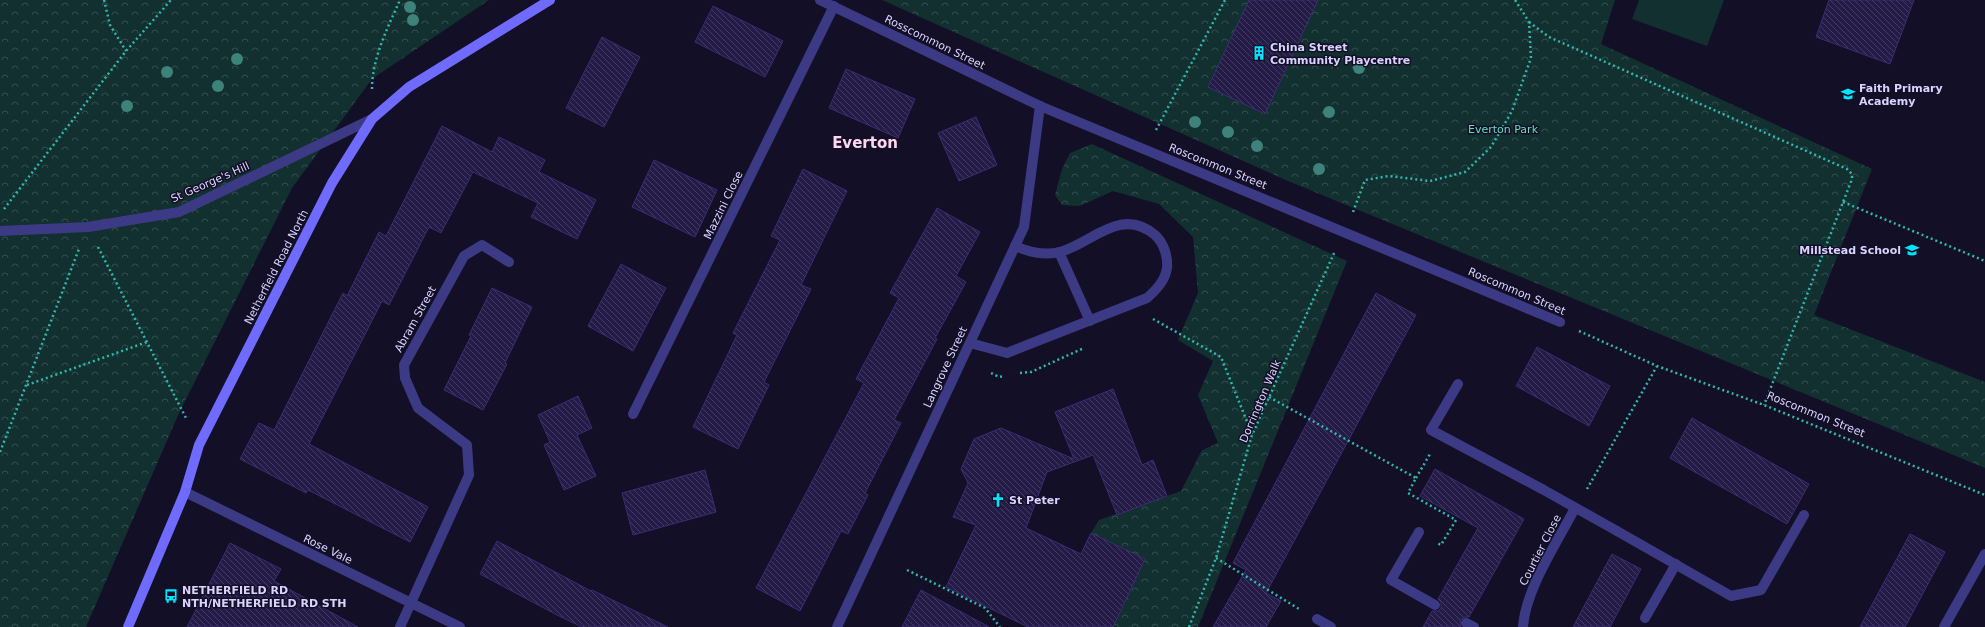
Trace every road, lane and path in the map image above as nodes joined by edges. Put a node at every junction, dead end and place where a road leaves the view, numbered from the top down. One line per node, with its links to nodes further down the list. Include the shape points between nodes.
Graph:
1 (104, 0): 10 (path, via 110,25)
2 (171, 0): 10 (path)
3 (400, 0): 12 (path, via 384,37 372,79)
4 (550, 0): 12 (street, Netherfield Road North, via 409,87)
5 (820, 0): 8 (street, Rosscommon Street)
6 (1225, 0): 13 (path)
7 (1515, 0): 9 (path)
8 (834, 6): 11 (street, Rosscommon Street); 37 (street, Mazzini Close)
9 (1529, 22): 14 (path, via 1549,37 1847,169 1852,174 1852,180); 18 (path, Dorrington Walk, via 1531,58 1512,111 1491,147 1465,172 1430,181 1389,176 1365,180)
10 (126, 51): 15 (path)
11 (1040, 106): 13 (street, Roscommon Street); 19 (street, Langrove Street, via 1024,227)
12 (372, 119): 16 (street, St George's Hill, via 179,212); 39 (street, Netherfield Road North, via 332,183)
13 (1145, 150): 18 (street, Roscommon Street)
14 (1843, 202): 21 (path); 36 (path)
15 (0, 214)
16 (88, 227): 17 (street, St George's Hill); 26 (path); 34 (path)
17 (0, 232)
18 (1344, 232): 25 (street, Roscommon Street); 35 (path, Dorrington Walk)
19 (1015, 246): 20 (street, via 1031,253); 27 (street, Langrove Street)
20 (1059, 252): 23 (street); 23 (street, via 1109,228 1128,224 1147,229 1162,244 1167,269 1156,291 1146,298)
21 (1985, 261)
22 (509, 262): 50 (street, Abram Street, via 482,246 464,256 404,365 406,378 418,408 467,445 469,475)
23 (1090, 321): 27 (street, via 1007,353)
24 (1146, 322): 38 (path, via 1153,319 1221,357)
25 (1560, 322): 30 (path, Roscommon Street)
26 (147, 342): 34 (path); 39 (path)
27 (970, 343): 29 (street, Langrove Street)
28 (1088, 347): 31 (path, via 1031,372)
29 (962, 360): 32 (path, via 999,377); 57 (street, Langrove Street)
30 (1657, 366): 36 (path, Roscommon Street); 43 (path)
31 (1015, 374)
32 (1007, 376)
33 (1458, 384): 43 (street, Courtier Close, via 1431,430)
34 (26, 385): 40 (path)
35 (1269, 397): 38 (path, Dorrington Walk); 45 (path, via 1416,478 1408,493 1456,520 1440,545)
36 (1764, 405): 42 (path, Roscommon Street)
37 (633, 414)
38 (1252, 434): 47 (path, Dorrington Walk)
39 (199, 445): 41 (street, Netherfield Road North)
40 (0, 452)
41 (185, 492): 50 (street, Rose Vale); 54 (street, Netherfield Road North)
42 (1985, 495)
43 (1575, 508): 48 (street, Courtier Close); 61 (street, Courtier Close, via 1533,588)
44 (1804, 515): 48 (street, Courtier Close, via 1761,590 1731,596)
45 (1419, 532): 51 (street, via 1391,580)
46 (1985, 554): 62 (street)
47 (1216, 558): 53 (path); 59 (path, Dorrington Walk)
48 (1676, 564): 52 (street)
49 (907, 570): 58 (path, via 985,608)
50 (411, 603): 55 (street); 56 (street, Rose Vale)
51 (1435, 605)
52 (1645, 618)
53 (1317, 619): 60 (street)
54 (128, 627)
55 (400, 627)
56 (460, 627)
57 (837, 627)
58 (1000, 627)
59 (1189, 627)
60 (1331, 627)
61 (1524, 627)
62 (1944, 627)

